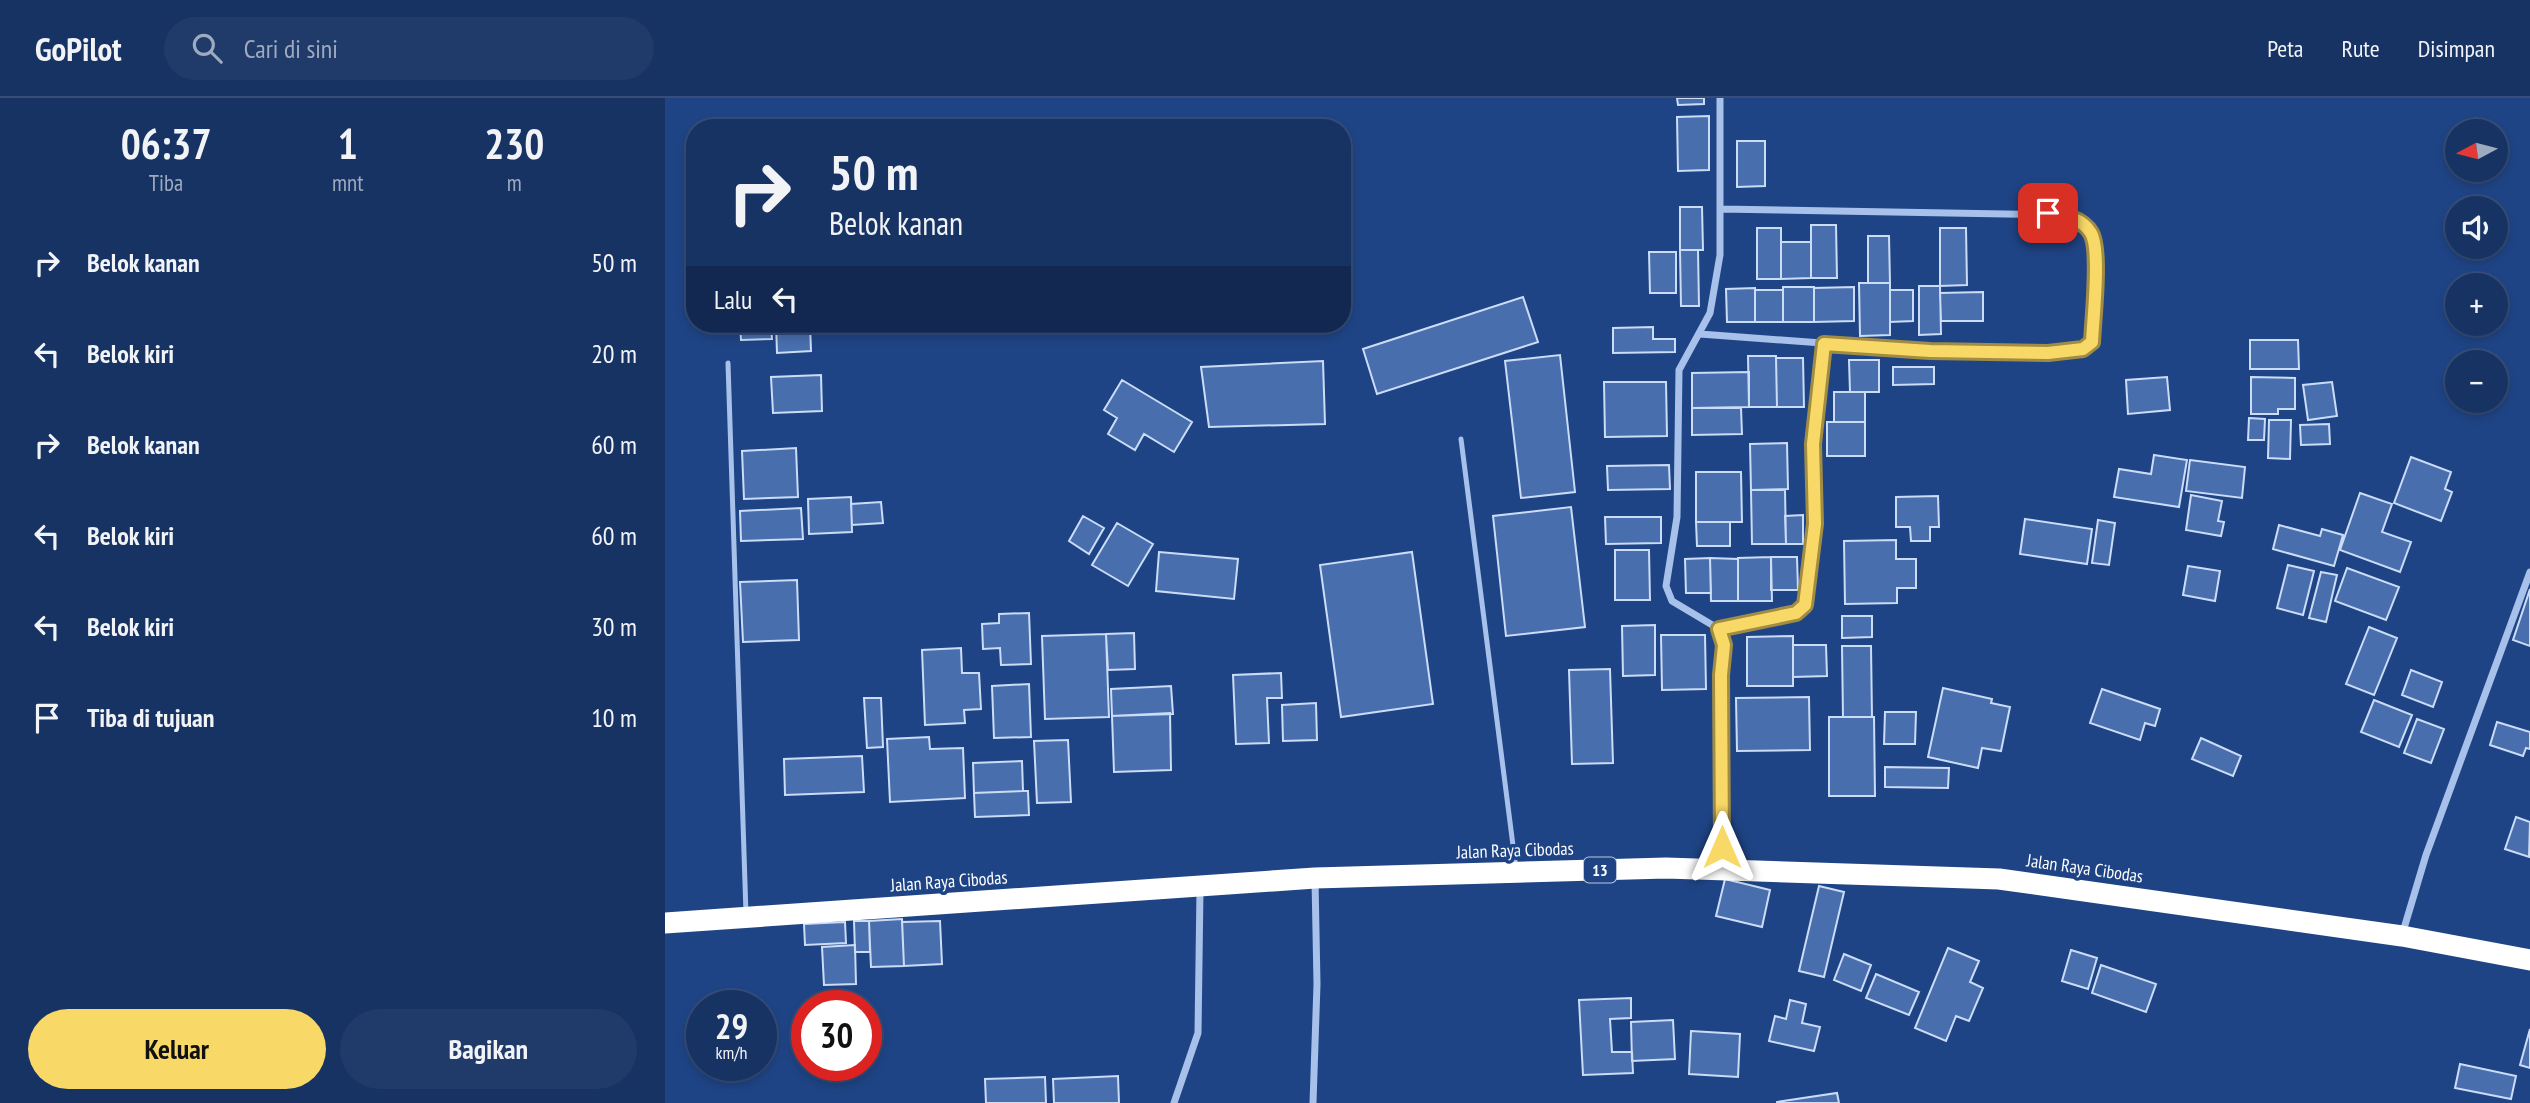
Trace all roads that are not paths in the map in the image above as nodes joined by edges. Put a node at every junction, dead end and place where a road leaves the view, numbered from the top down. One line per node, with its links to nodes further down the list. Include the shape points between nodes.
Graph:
1 (1720, 98): 2 (street)
2 (1720, 209): 3 (street, via 1720,255 1710,313); 4 (street, via 2048,213 2081,222 2092,234 2096,251 2092,342 2083,349 2048,353 1930,351)
3 (1700, 334): 4 (street); 8 (street, via 1679,370 1677,517 1666,586 1672,601)
4 (1824, 344): 8 (street, via 1813,444 1815,524 1805,605 1796,613)
5 (728, 363): 13 (lane)
6 (1461, 439): 10 (lane)
7 (2530, 572): 15 (street, via 2426,855)
8 (1719, 629): 9 (street, via 1724,645)
9 (1722, 870): 10 (highway, Jalan Raya Cibodas / 13); 15 (highway, Jalan Raya Cibodas / 13, via 1999,879)
10 (1517, 872): 11 (highway, Jalan Raya Cibodas / 13)
11 (1315, 878): 12 (highway, Jalan Raya Cibodas / 13); 18 (street)
12 (1200, 886): 13 (highway, Jalan Raya Cibodas / 13); 17 (street, via 1198,1033)
13 (746, 917): 14 (highway, Jalan Raya Cibodas / 13)
14 (665, 923)
15 (2402, 936): 16 (highway, Jalan Raya Cibodas / 13)
16 (2530, 960)
17 (1174, 1103)
18 (1313, 1103)

